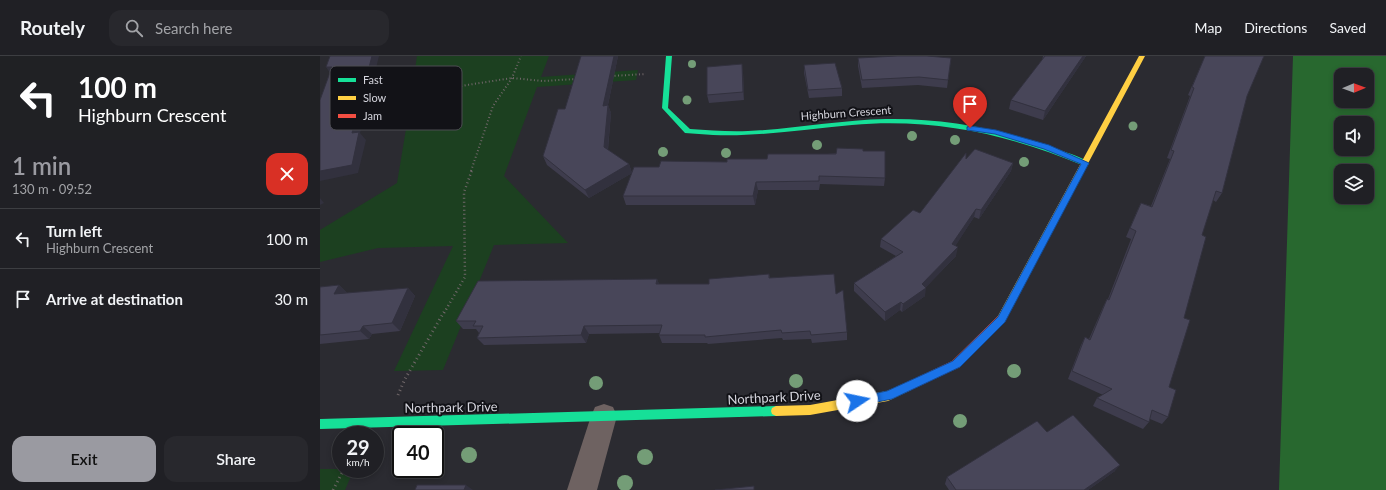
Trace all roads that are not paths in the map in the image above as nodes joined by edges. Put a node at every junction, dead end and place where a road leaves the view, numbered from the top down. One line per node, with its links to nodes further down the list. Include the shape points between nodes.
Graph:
1 (669, 56): 3 (street, Highburn Crescent, via 665,108 688,131 747,133 888,121 943,124 996,132 1047,147)
2 (1142, 56): 3 (street, Northpark Drive)
3 (1085, 163): 4 (street, Northpark Drive, via 1001,320 956,364 888,396 810,410)
4 (604, 416): 5 (street, Northpark Drive); 6 (street)
5 (320, 424)
6 (582, 490)

